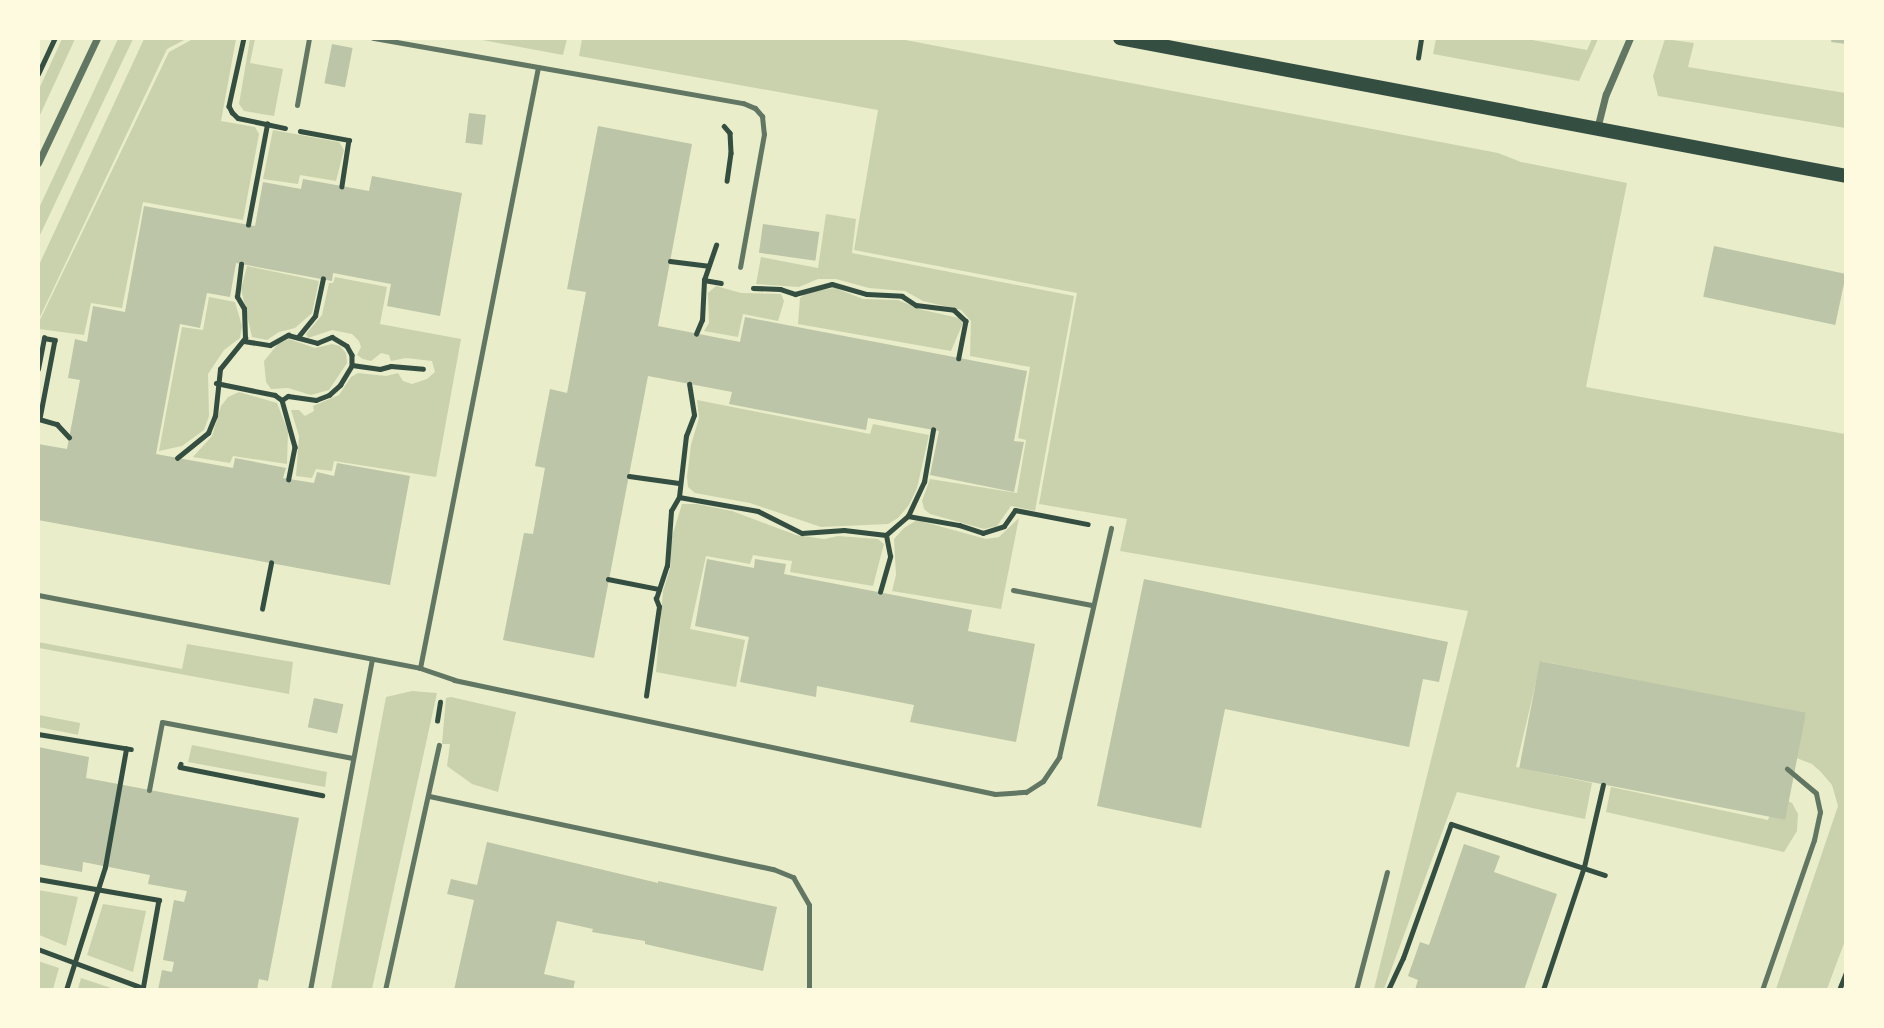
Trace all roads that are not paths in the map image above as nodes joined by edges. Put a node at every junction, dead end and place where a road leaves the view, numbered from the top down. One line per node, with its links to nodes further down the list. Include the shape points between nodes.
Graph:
1 (97, 38): 9 (street)
2 (309, 38): 7 (lane)
3 (373, 38): 6 (lane)
4 (1120, 38): 8 (main road)
5 (1630, 38): 8 (street, via 1606,93)
6 (538, 67): 11 (lane, via 755,108 762,116 764,134); 17 (lane)
7 (297, 105)
8 (1597, 130): 10 (main road)
9 (38, 163)
10 (1846, 176)
11 (740, 267)
12 (1111, 528): 15 (lane)
13 (1013, 590): 15 (lane)
14 (38, 595): 16 (lane)
15 (1093, 605): 17 (lane, via 1059,757 1052,772 1036,787 1008,794 445,677)
16 (372, 659): 17 (lane); 19 (lane)
17 (420, 668)
18 (439, 745): 22 (lane)
19 (353, 758): 21 (lane, via 162,722); 24 (lane)
20 (1787, 769): 28 (lane, via 1816,793 1820,812)
21 (149, 790)
22 (429, 796): 25 (lane); 26 (lane, via 793,877 809,905)
23 (1387, 872): 27 (lane)
24 (310, 989)
25 (385, 989)
26 (809, 989)
27 (1356, 989)
28 (1762, 989)

